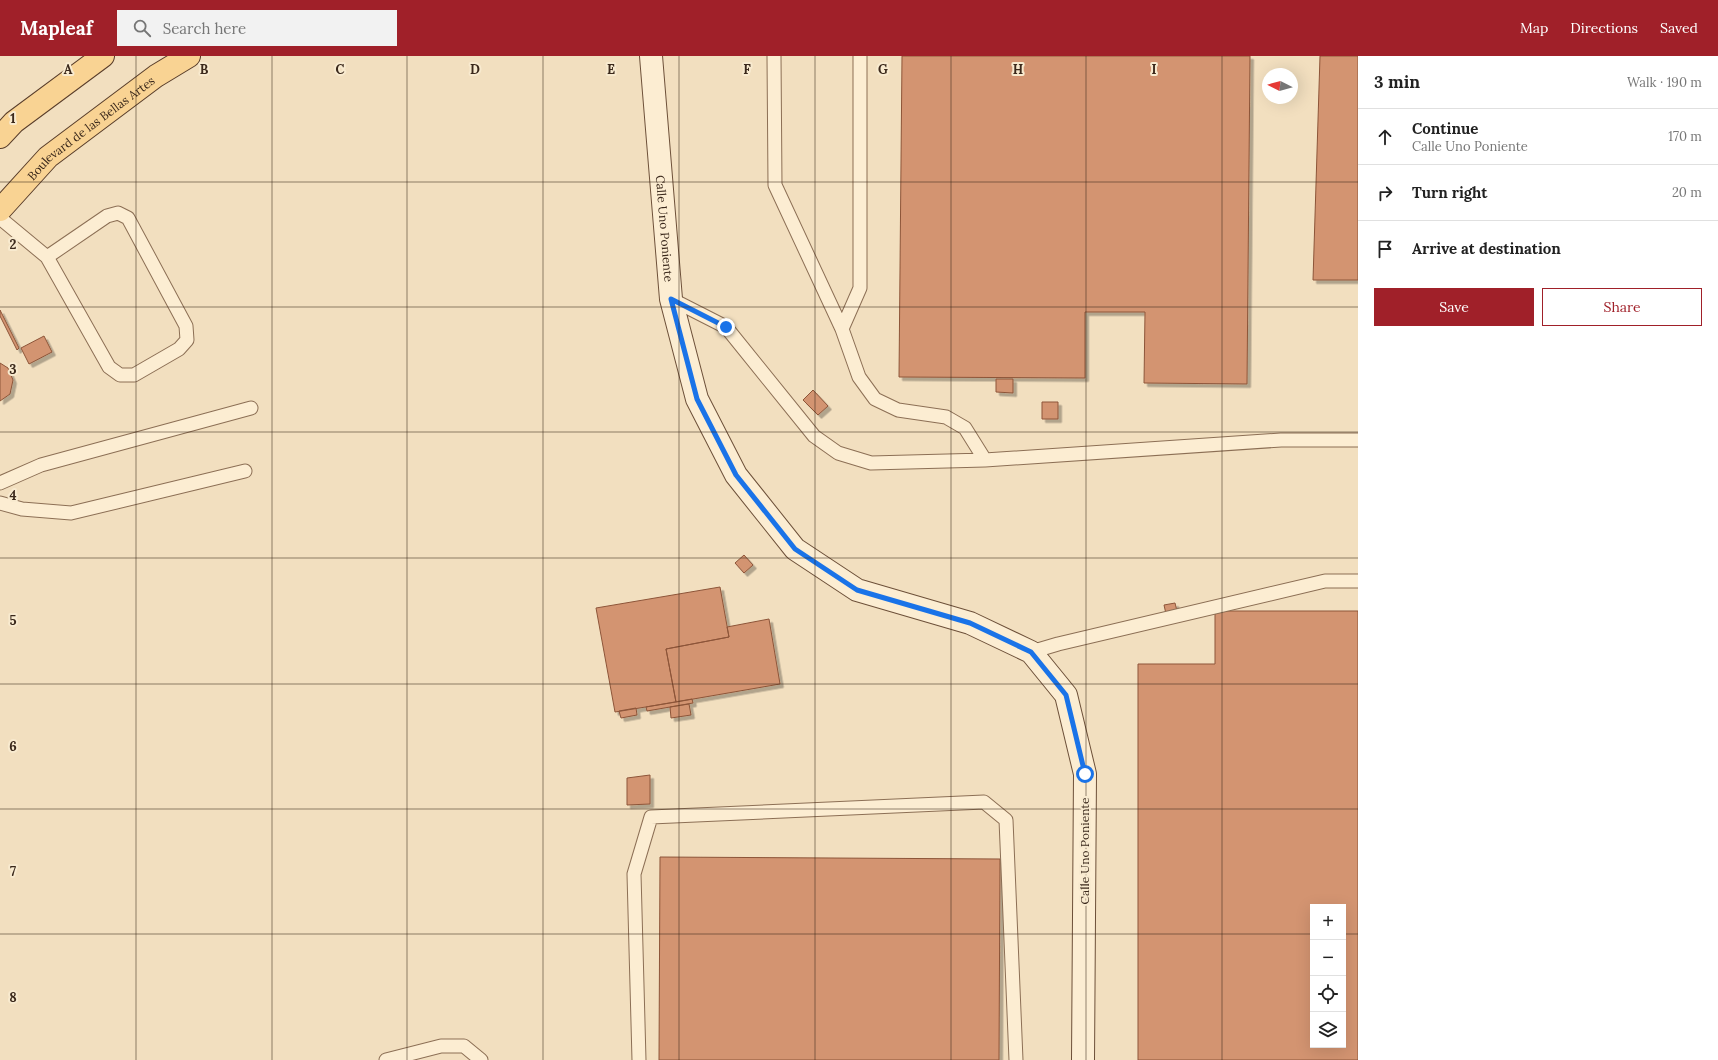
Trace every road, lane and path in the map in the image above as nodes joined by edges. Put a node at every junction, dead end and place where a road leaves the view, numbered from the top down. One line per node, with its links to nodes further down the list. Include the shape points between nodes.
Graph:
1 (102, 56): 6 (main road)
2 (189, 56): 7 (main road, Boulevard de las Bellas Artes, via 156,76 48,157)
3 (651, 56): 10 (main road, Calle Uno Poniente)
4 (774, 56): 11 (lane, via 775,185)
5 (860, 56): 11 (lane, via 860,288)
6 (5, 128)
7 (0, 210)
8 (0, 218): 9 (lane)
9 (47, 257): 9 (lane, via 109,367 120,375 134,375 179,349 187,340 186,326 128,218 118,213 107,216)
10 (671, 299): 14 (lane, via 726,327 814,436 838,453 871,463); 19 (main road, Calle Uno Poniente, via 697,399 736,475 795,549 857,590 970,623)
11 (842, 329): 14 (lane, via 859,377 875,399 898,410 946,417 965,428)
12 (251, 408): 16 (lane, via 41,466)
13 (1358, 440): 14 (lane, via 1281,440)
14 (985, 460)
15 (245, 471): 17 (lane, via 71,513 22,509)
16 (0, 483)
17 (0, 503)
18 (1358, 581): 19 (lane, via 1324,581)
19 (1031, 652): 24 (main road, Calle Uno Poniente, via 1066,695 1085,774)
20 (386, 1060): 21 (lane, via 441,1046 464,1046)
21 (481, 1060)
22 (639, 1060): 23 (lane, via 634,874 651,817 984,802 1006,820)
23 (1016, 1060)
24 (1083, 1060)

